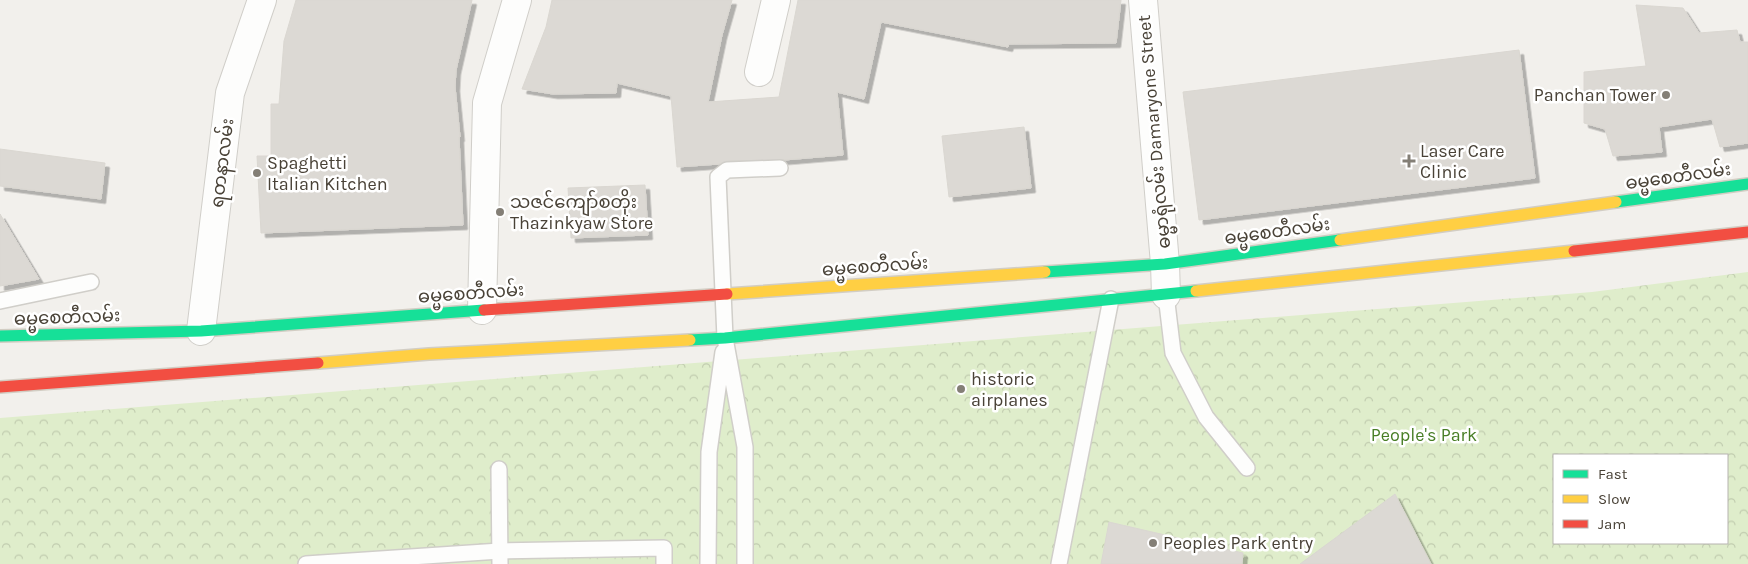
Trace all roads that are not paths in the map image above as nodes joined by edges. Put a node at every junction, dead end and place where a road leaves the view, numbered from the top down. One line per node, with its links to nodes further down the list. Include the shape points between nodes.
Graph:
1 (262, 0): 16 (street, ရတနာလမ်း, via 230,93)
2 (517, 0): 15 (street, via 487,103)
3 (776, 0): 5 (street)
4 (1143, 0): 9 (street, ဓမ္မာရုံလမ်း Damaryone Street)
5 (759, 72)
6 (780, 168): 11 (lane, via 727,170 718,177)
7 (1748, 184): 9 (main road, ဓမ္မစေတီလမ်း)
8 (1748, 232): 12 (main road)
9 (1165, 264): 11 (main road, ဓမ္မစေတီလမ်း); 12 (street, ဓမ္မာရုံလမ်း Damaryone Street)
10 (91, 282): 14 (lane)
11 (722, 293): 15 (main road, ဓမ္မစေတီလမ်း); 18 (lane)
12 (1166, 294): 13 (main road); 20 (lane, via 1173,353 1206,417)
13 (1111, 300): 18 (main road); 27 (lane)
14 (0, 301)
15 (482, 310): 16 (main road, ဓမ္မစေတီလမ်း)
16 (201, 331): 17 (main road, ဓမ္မစေတီလမ်း)
17 (0, 336)
18 (725, 338): 19 (main road, via 428,354); 25 (lane, via 709,452); 26 (lane, via 745,447)
19 (0, 387)
20 (1247, 468)
21 (499, 469): 22 (lane)
22 (500, 558): 23 (lane); 24 (lane, via 664,548)
23 (306, 564)
24 (664, 564)
25 (708, 564)
26 (745, 564)
27 (1059, 564)

